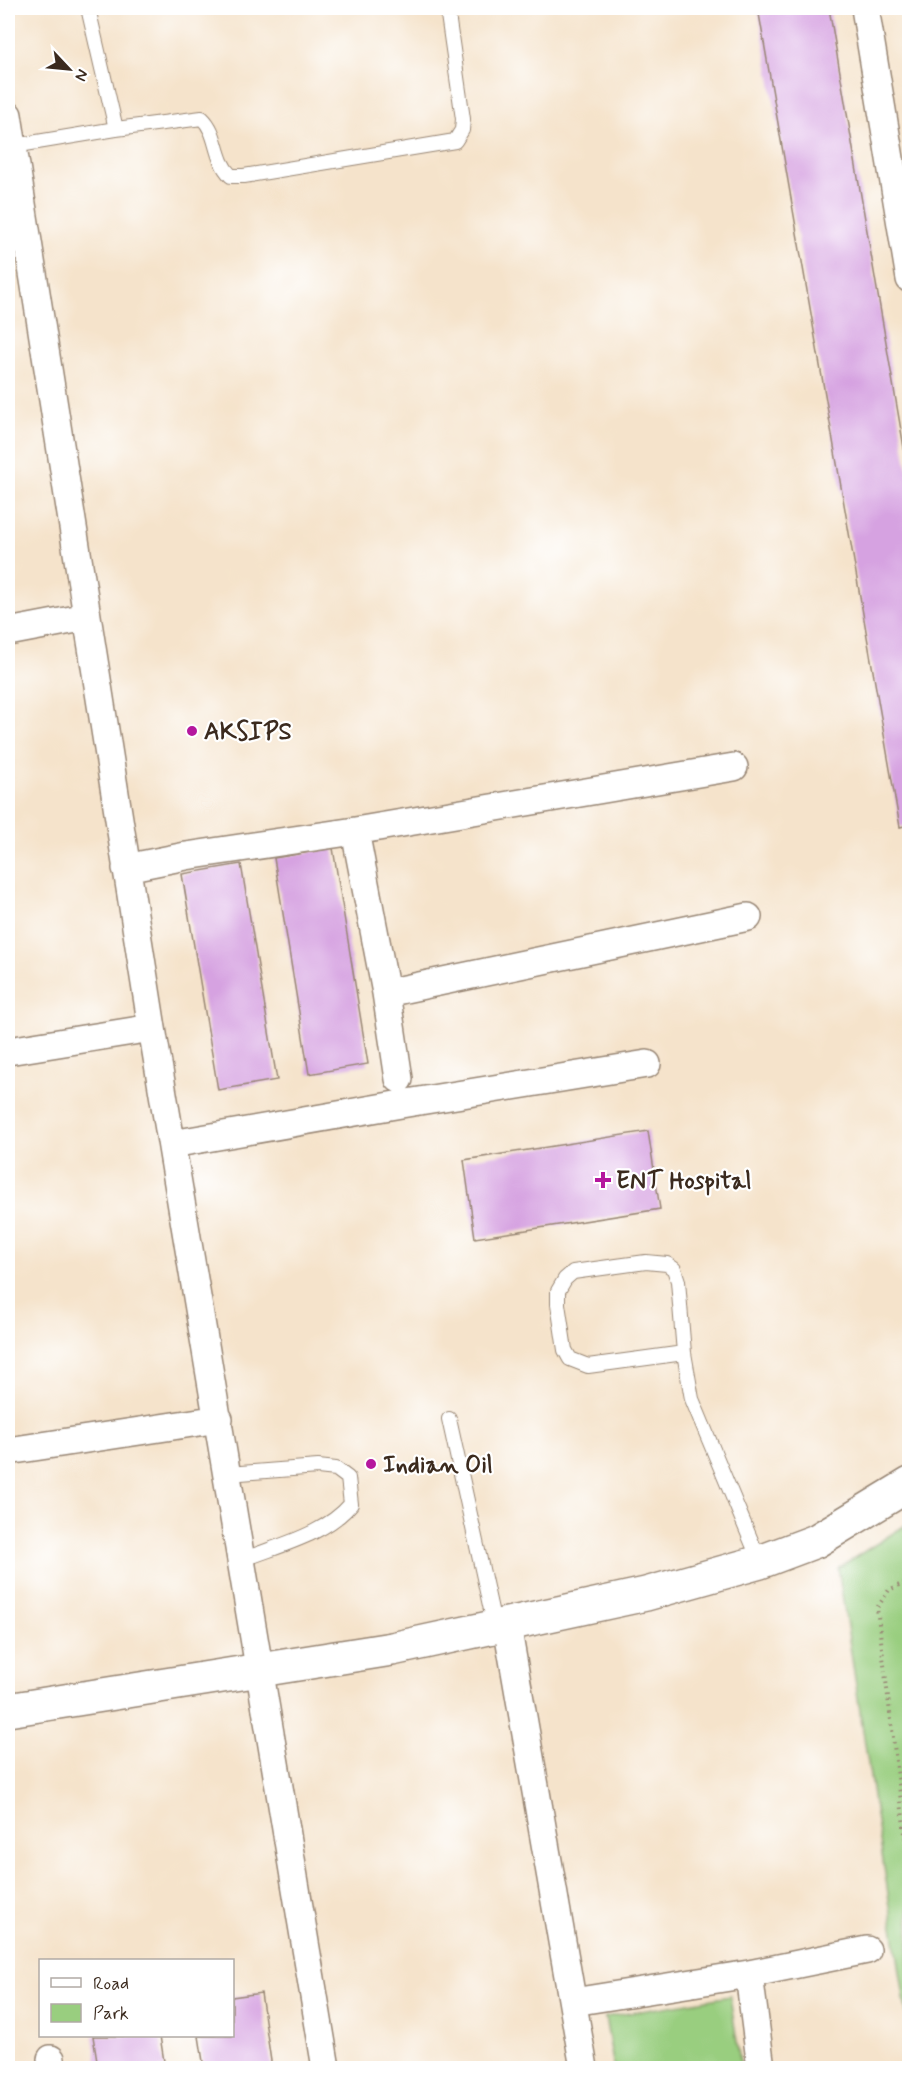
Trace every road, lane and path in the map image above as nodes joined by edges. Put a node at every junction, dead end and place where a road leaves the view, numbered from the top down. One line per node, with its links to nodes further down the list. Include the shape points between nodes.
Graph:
1 (88, 8): 5 (lane)
2 (447, 8): 5 (lane, via 463,119 462,130 454,141 231,176 222,167 210,125 201,118)
3 (865, 8): 7 (street)
4 (8, 115): 6 (street)
5 (116, 129): 6 (lane)
6 (10, 147): 8 (street)
7 (909, 279)
8 (87, 617): 9 (street); 12 (street)
9 (8, 632)
10 (734, 767): 11 (street)
11 (355, 831): 12 (street); 14 (street)
12 (126, 868): 15 (street)
13 (748, 916): 14 (street)
14 (386, 993): 18 (street)
15 (152, 1028): 16 (street); 19 (street)
16 (8, 1051)
17 (647, 1064): 19 (street)
18 (399, 1079)
19 (172, 1144): 21 (street)
20 (684, 1353): 20 (lane, via 678,1281 674,1269 667,1264 646,1262 573,1272 558,1291 565,1350 570,1359 588,1366); 27 (lane, via 692,1399)
21 (219, 1419): 23 (street); 24 (street)
22 (449, 1419): 29 (lane)
23 (8, 1451)
24 (228, 1474): 26 (street); 26 (lane, via 318,1467 336,1468 348,1478 351,1504 340,1517 323,1528)
25 (909, 1484): 27 (street, via 816,1541)
26 (242, 1560): 30 (street)
27 (760, 1562): 29 (street, via 646,1594)
28 (909, 1580): 32 (path, via 889,1590 877,1608)
29 (501, 1626): 30 (street); 35 (street)
30 (260, 1671): 31 (street); 36 (street)
31 (8, 1710)
32 (909, 1874)
33 (867, 1950): 34 (street)
34 (749, 1974): 35 (street); 38 (street)
35 (573, 2002): 37 (street)
36 (326, 2068)
37 (584, 2068)
38 (761, 2068)

